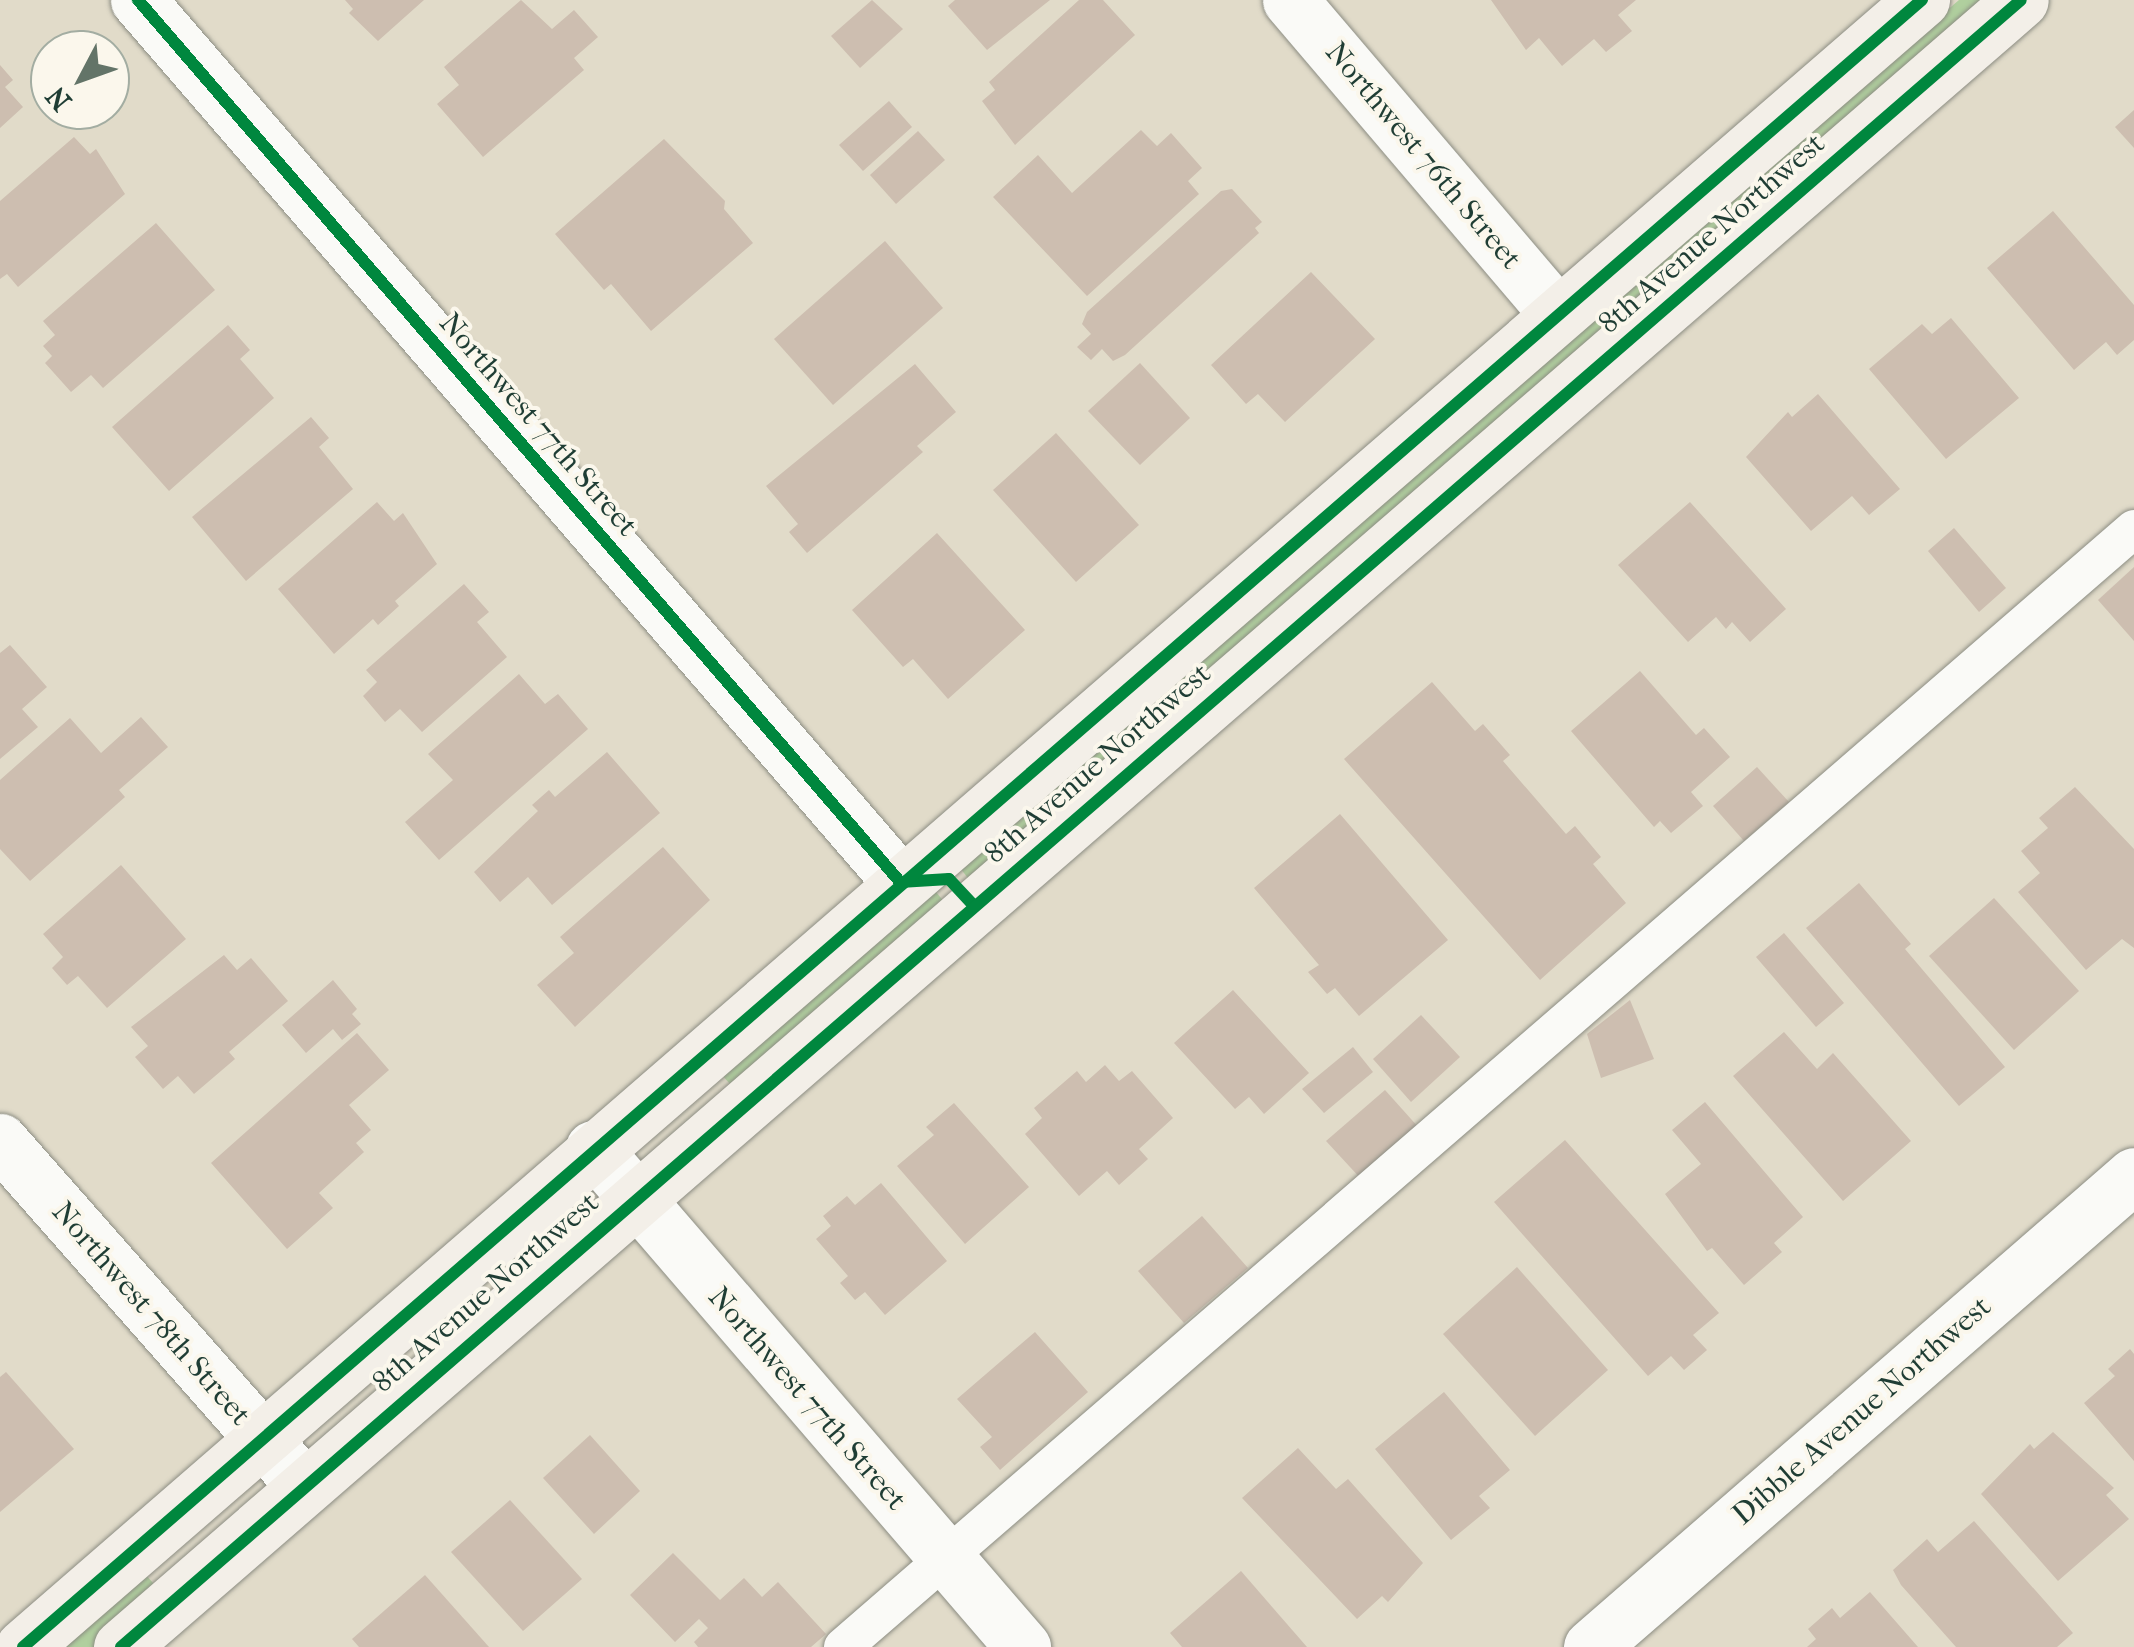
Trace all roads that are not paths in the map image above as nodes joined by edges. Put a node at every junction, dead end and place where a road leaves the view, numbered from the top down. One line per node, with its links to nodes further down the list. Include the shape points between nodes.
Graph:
1 (138, 0): 7 (street, Northwest 77th Street)
2 (1290, 0): 5 (street, Northwest 76th Street)
3 (1922, 0): 5 (main road, 8th Avenue Northwest)
4 (2021, 0): 11 (main road, 8th Avenue Northwest)
5 (1556, 313): 7 (main road, 8th Avenue Northwest)
6 (2134, 529): 14 (lane)
7 (900, 882): 9 (main road, 8th Avenue Northwest)
8 (0, 1141): 12 (street, Northwest 78th Street)
9 (593, 1148): 11 (street, Northwest 77th Street); 12 (main road, 8th Avenue Northwest)
10 (2134, 1175): 19 (street, Dibble Avenue Northwest)
11 (634, 1197): 13 (main road, 8th Avenue Northwest); 14 (street, Northwest 77th Street)
12 (264, 1441): 13 (street, Northwest 78th Street); 15 (main road, 8th Avenue Northwest)
13 (303, 1485): 16 (main road, 8th Avenue Northwest)
14 (945, 1558): 17 (lane); 18 (street, Northwest 77th Street)
15 (23, 1647)
16 (121, 1647)
17 (843, 1647)
18 (1023, 1647)
19 (1590, 1647)

